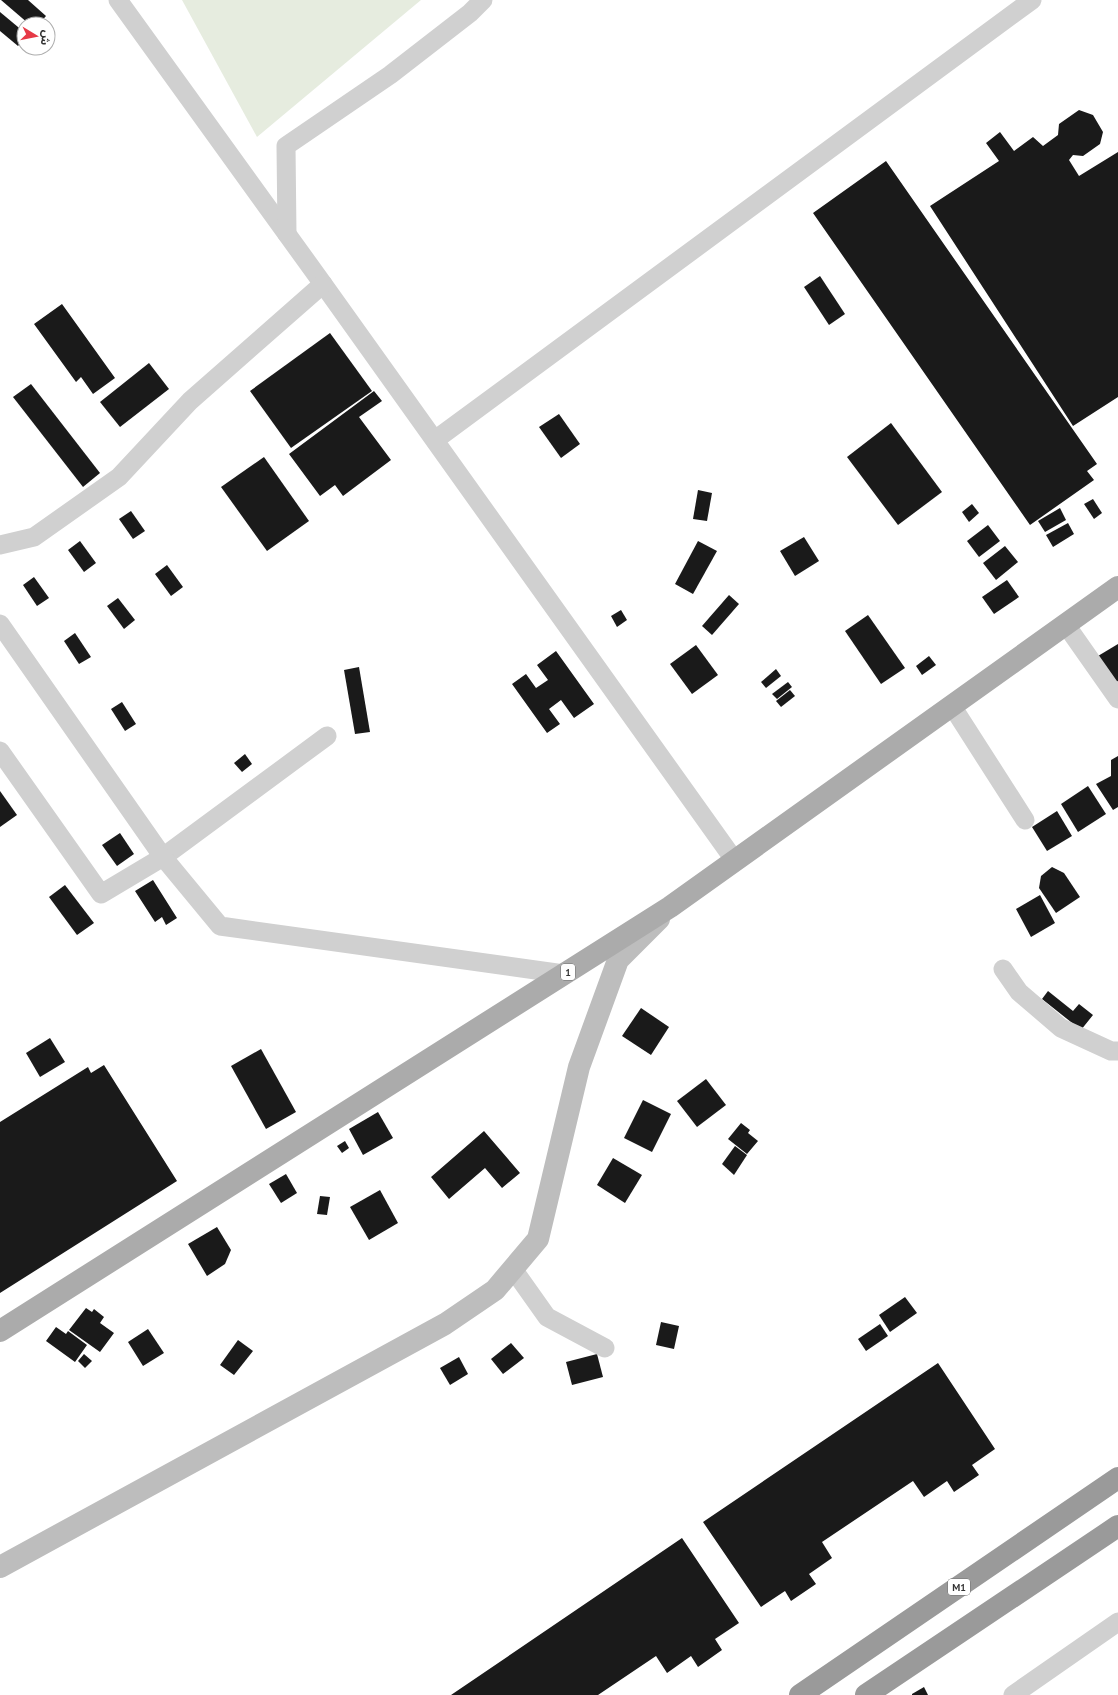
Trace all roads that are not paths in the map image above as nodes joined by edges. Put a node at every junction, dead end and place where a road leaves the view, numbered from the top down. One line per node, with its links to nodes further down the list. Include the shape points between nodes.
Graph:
1 (118, 0): 4 (street)
2 (483, 0): 4 (street, via 390,75 286,146)
3 (1032, 0): 6 (street)
4 (287, 234): 5 (street)
5 (323, 284): 6 (street); 7 (street, via 190,401 119,478 34,537)
6 (434, 440): 17 (street)
7 (0, 545)
8 (1118, 588): 10 (main road, 1)
9 (0, 624): 16 (street)
10 (1066, 625): 11 (street); 12 (main road, 1)
11 (1118, 699)
12 (952, 706): 15 (street); 17 (main road, 1)
13 (328, 736): 16 (street)
14 (0, 752): 16 (street, via 101,894)
15 (1024, 820)
16 (163, 857): 20 (street, via 220,926)
17 (735, 861): 18 (main road, 1)
18 (670, 908): 20 (main road, 1); 22 (street, via 618,960 579,1067 538,1239)
19 (1003, 969): 21 (street, via 1019,992 1061,1028 1111,1051)
20 (564, 974): 23 (main road, 1)
21 (1118, 1051)
22 (513, 1269): 24 (street, via 547,1317); 27 (street, via 495,1290 445,1324)
23 (0, 1331)
24 (605, 1348)
25 (1118, 1478): 29 (highway, M1)
26 (1118, 1526): 30 (highway)
27 (0, 1567)
28 (1118, 1622): 31 (street)
29 (800, 1695)
30 (866, 1695)
31 (1013, 1695)

